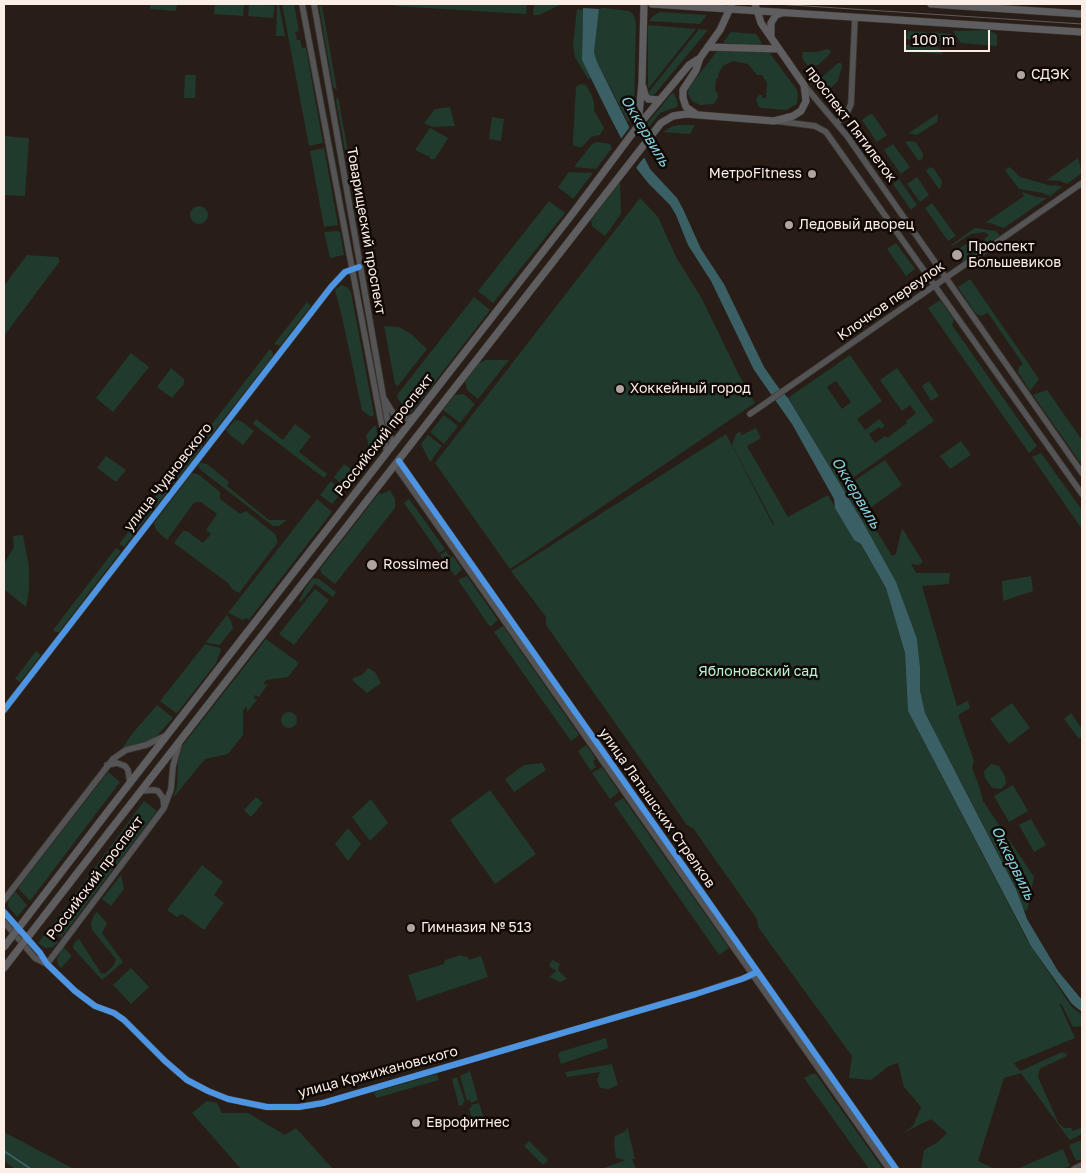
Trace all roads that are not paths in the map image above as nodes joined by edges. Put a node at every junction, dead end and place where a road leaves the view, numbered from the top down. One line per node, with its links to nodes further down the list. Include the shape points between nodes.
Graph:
1 (302, 4): 25 (street, Товарищеский проспект)
2 (314, 4): 24 (street, Товарищеский проспект)
3 (644, 4): 16 (main road)
4 (652, 4): 6 (main road)
5 (931, 4): 9 (main road)
6 (731, 6): 7 (main road); 13 (main road)
7 (756, 7): 8 (main road); 12 (main road, проспект Пятилеток, via 761,23)
8 (783, 12): 10 (main road); 12 (main road, via 776,15 771,23)
9 (1082, 14)
10 (855, 17): 11 (main road); 21 (street, via 851,104)
11 (1082, 32)
12 (772, 39): 14 (main road, проспект Пятилеток)
13 (708, 47): 14 (main road); 15 (main road)
14 (779, 49): 17 (main road, проспект Пятилеток)
15 (700, 58): 18 (main road, via 689,65); 19 (main road, via 683,90 686,107)
16 (642, 82): 18 (main road, via 646,97); 22 (main road)
17 (804, 86): 20 (main road, via 806,101 802,111); 21 (street, проспект Пятилеток)
18 (659, 100): 22 (main road)
19 (696, 114): 20 (main road); 33 (main road, Российский проспект, via 679,115 661,123)
20 (774, 121): 27 (street, проспект Пятилеток, via 815,126 826,132)
21 (837, 123): 26 (street, проспект Пятилеток)
22 (638, 126): 30 (main road, Российский проспект)
23 (1082, 183): 26 (street, Клочков переулок)
24 (360, 267): 25 (street, улица Чудновского); 28 (street, Товарищеский проспект)
25 (351, 269): 32 (street, Товарищеский проспект); 36 (street, улица Чудновского, via 331,287)
26 (945, 278): 27 (street, Клочков переулок); 34 (street, проспект Пятилеток)
27 (935, 285): 29 (street, Клочков переулок); 35 (street, проспект Пятилеток)
28 (383, 396): 30 (street, via 397,416 408,419); 31 (street, Товарищеский проспект)
29 (750, 414)
30 (416, 415): 31 (main road, Российский проспект)
31 (392, 446): 32 (main road, Российский проспект); 33 (main road, Товарищеский проспект)
32 (387, 453): 33 (main road, улица Латышских Стрелков); 37 (main road, Российский проспект)
33 (397, 463): 38 (main road, Российский проспект); 49 (street, улица Латышских Стрелков)
34 (1082, 473)
35 (1082, 494)
36 (4, 710)
37 (168, 735): 39 (street, Российский проспект, via 119,754); 40 (main road, Российский проспект)
38 (179, 744): 41 (main road, Российский проспект); 42 (street, Российский проспект)
39 (108, 765): 40 (street, via 117,763 125,766); 43 (street, Российский проспект)
40 (130, 782): 46 (main road, Российский проспект, bridge)
41 (141, 791): 42 (street, via 153,790 162,794); 48 (main road, Российский проспект, bridge)
42 (164, 808): 47 (street, Российский проспект)
43 (4, 900)
44 (4, 912): 47 (street, улица Кржижановского)
45 (4, 922): 47 (street, улица Кржижановского, via 35,958)
46 (4, 947)
47 (46, 964): 49 (street, улица Кржижановского, via 88,1001 124,1020 187,1080 238,1102 287,1108 330,1101)
48 (4, 968)
49 (755, 974): 51 (street, улица Латышских Стрелков); 52 (street, улица Латышских Стрелков)
50 (1082, 1165): 53 (street)
51 (889, 1169)
52 (896, 1169)
53 (1074, 1169)

